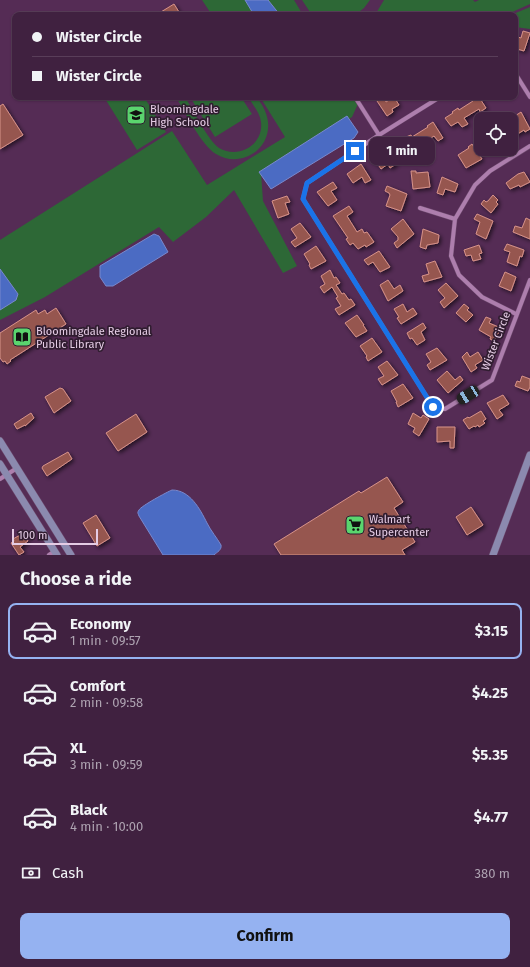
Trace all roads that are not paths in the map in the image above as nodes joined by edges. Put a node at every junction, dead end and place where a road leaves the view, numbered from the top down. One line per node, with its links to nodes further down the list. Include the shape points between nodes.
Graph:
1 (518, 79): 2 (street)
2 (530, 97)
3 (357, 100): 5 (street)
4 (435, 100): 5 (street, Wister Circle)
5 (378, 135): 10 (street, Wister Circle, via 307,183 303,199 433,407 445,409 492,380)
6 (530, 146): 8 (street, via 490,171 475,185)
7 (420, 208): 8 (street)
8 (456, 219): 10 (street, via 452,256 459,275 482,297)
9 (530, 280): 10 (street, Wister Circle)
10 (516, 314)
11 (0, 441): 14 (main road)
12 (530, 455): 19 (main road)
13 (0, 464): 15 (main road)
14 (17, 468): 15 (street); 18 (main road)
15 (7, 475): 16 (street); 17 (main road)
16 (0, 479)
17 (54, 554)
18 (71, 555)
19 (493, 555)

